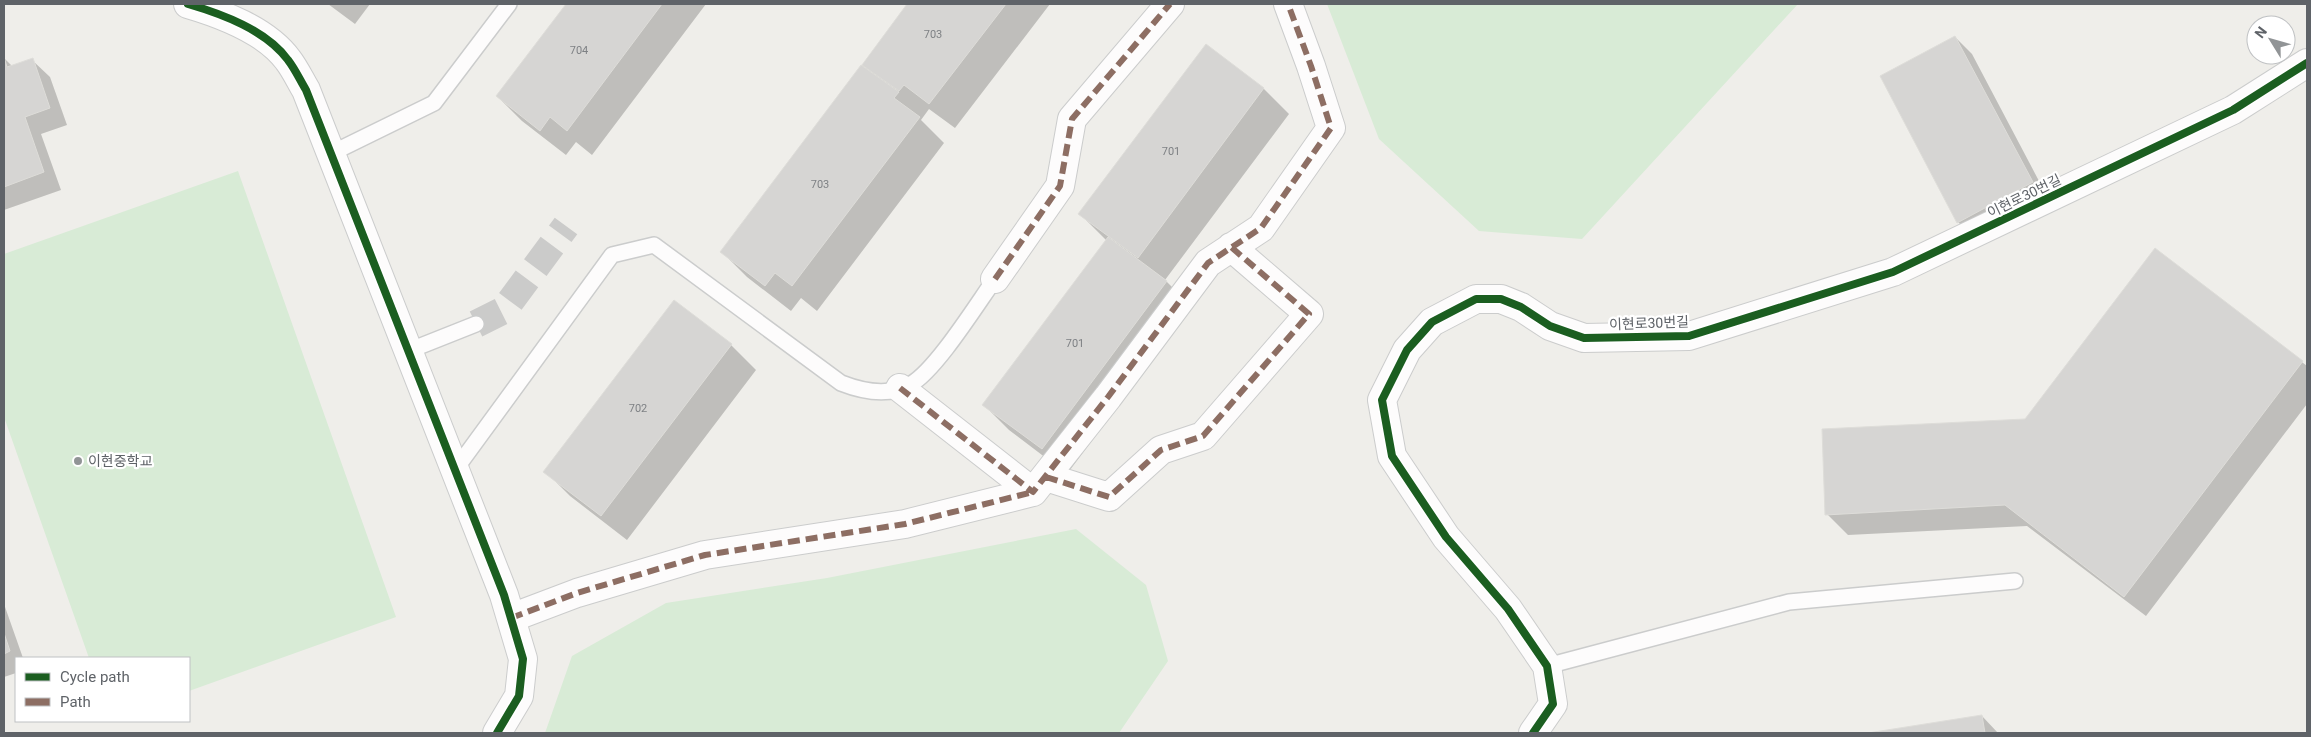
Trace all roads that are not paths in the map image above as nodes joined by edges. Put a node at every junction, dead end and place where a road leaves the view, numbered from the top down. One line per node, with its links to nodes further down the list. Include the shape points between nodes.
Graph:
1 (188, 4): 6 (street, via 219,13 257,32 287,58 306,90)
2 (508, 4): 6 (lane, via 434,103)
3 (1170, 4): 8 (street, via 1072,119 1060,186)
4 (1288, 4): 7 (street, via 1331,128 1261,228)
5 (2307, 63): 16 (street, 이현로30번길, via 2233,110 1893,272 1689,336 1584,338 1550,326 1521,307 1501,299 1476,299 1432,322 1407,350 1382,400 1392,456 1446,537 1508,609)
6 (332, 153): 10 (street)
7 (1231, 247): 13 (street, via 1208,263); 13 (street, via 1310,314 1204,436 1161,450 1109,497)
8 (995, 279): 11 (lane, via 934,363 911,384)
9 (476, 324): 10 (lane)
10 (408, 351): 12 (street)
11 (900, 388): 12 (lane, via 890,392 864,392 841,383 654,245 612,256); 13 (street)
12 (455, 470): 15 (street)
13 (1040, 484): 15 (street, via 905,524 705,555 577,593)
14 (2015, 581): 16 (lane, via 1789,602)
15 (508, 607): 17 (street, via 523,659 519,696)
16 (1547, 666): 18 (street, 이현로30번길, via 1554,704)
17 (496, 733)
18 (1533, 733)

